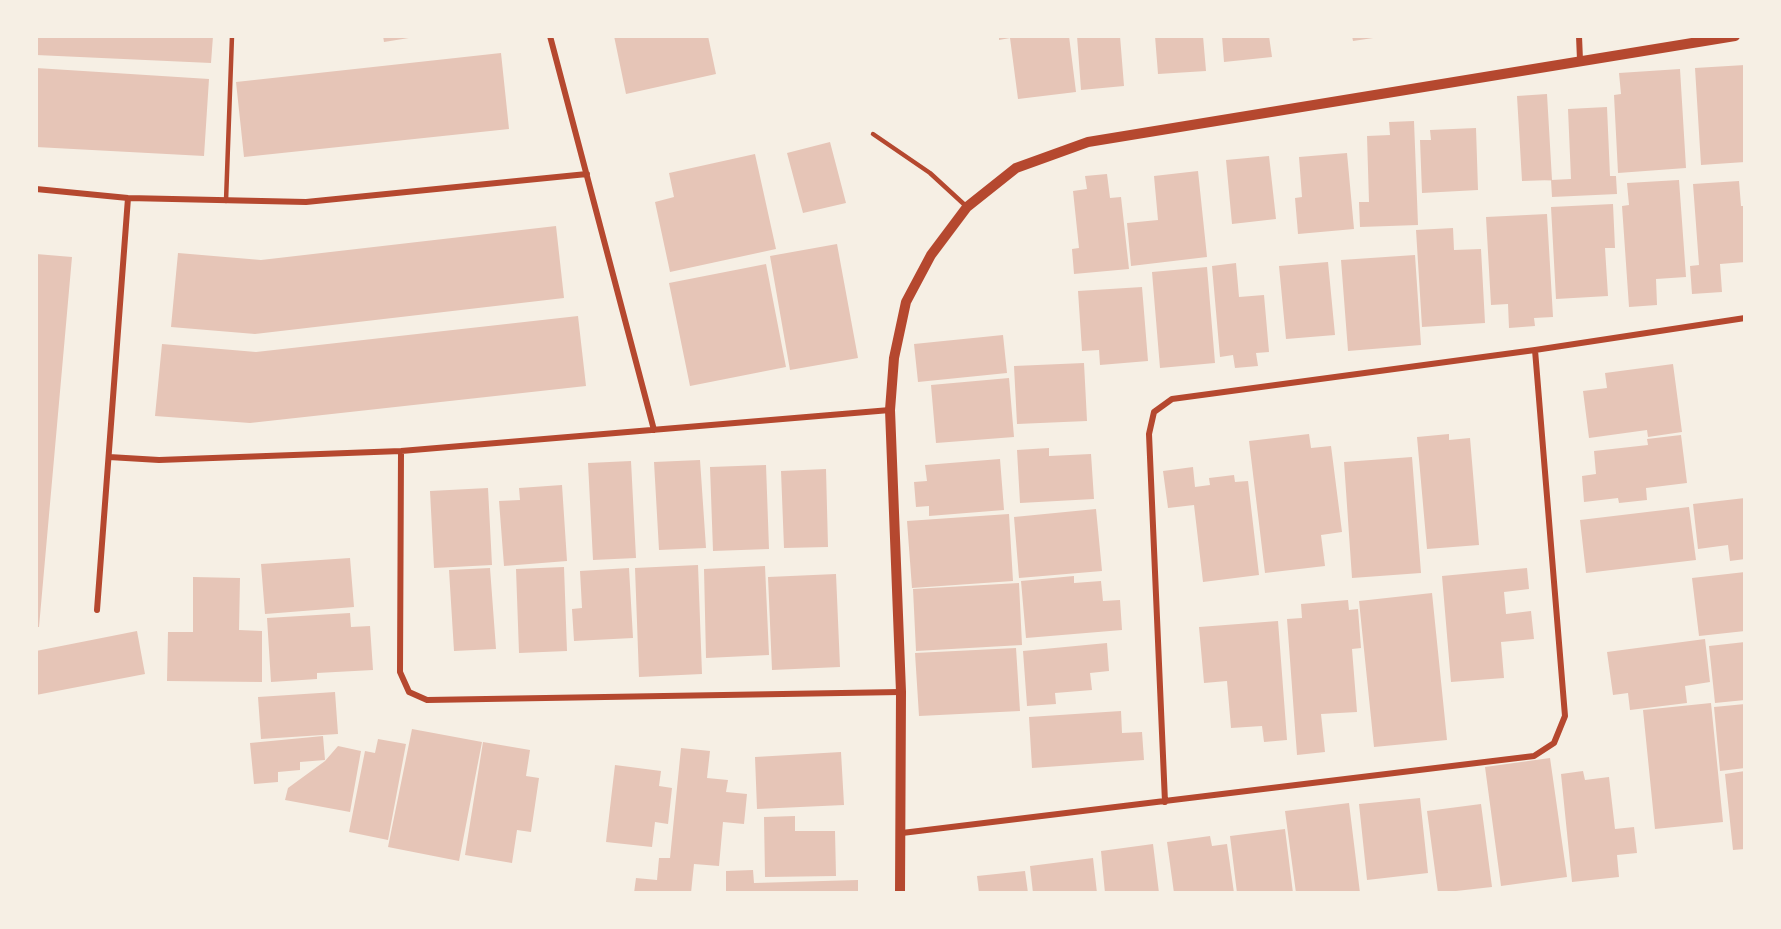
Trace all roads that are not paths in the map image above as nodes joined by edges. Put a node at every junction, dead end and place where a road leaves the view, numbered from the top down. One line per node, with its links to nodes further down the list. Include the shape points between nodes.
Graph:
1 (232, 36): 10 (lane)
2 (550, 36): 7 (street)
3 (1579, 36): 5 (street)
4 (1735, 36): 5 (street)
5 (1580, 60): 11 (street, via 1088,142 1016,168)
6 (873, 134): 11 (lane, via 930,173)
7 (587, 174): 10 (street, via 306,202); 15 (street)
8 (36, 189): 9 (street)
9 (128, 198): 10 (street); 17 (street)
10 (226, 202)
11 (967, 207): 14 (street, via 931,255 906,302 894,358)
12 (1745, 318): 13 (street)
13 (1535, 350): 20 (street, via 1172,399 1154,412 1149,434); 20 (street, via 1565,716 1554,743 1534,756)
14 (890, 410): 15 (street); 19 (street)
15 (654, 430): 16 (street)
16 (401, 452): 17 (street, via 159,460); 19 (street, via 400,672 409,692 427,700)
17 (109, 457): 18 (street)
18 (97, 610)
19 (901, 692): 21 (street)
20 (1165, 802): 21 (street)
21 (902, 833): 22 (street)
22 (900, 893)

